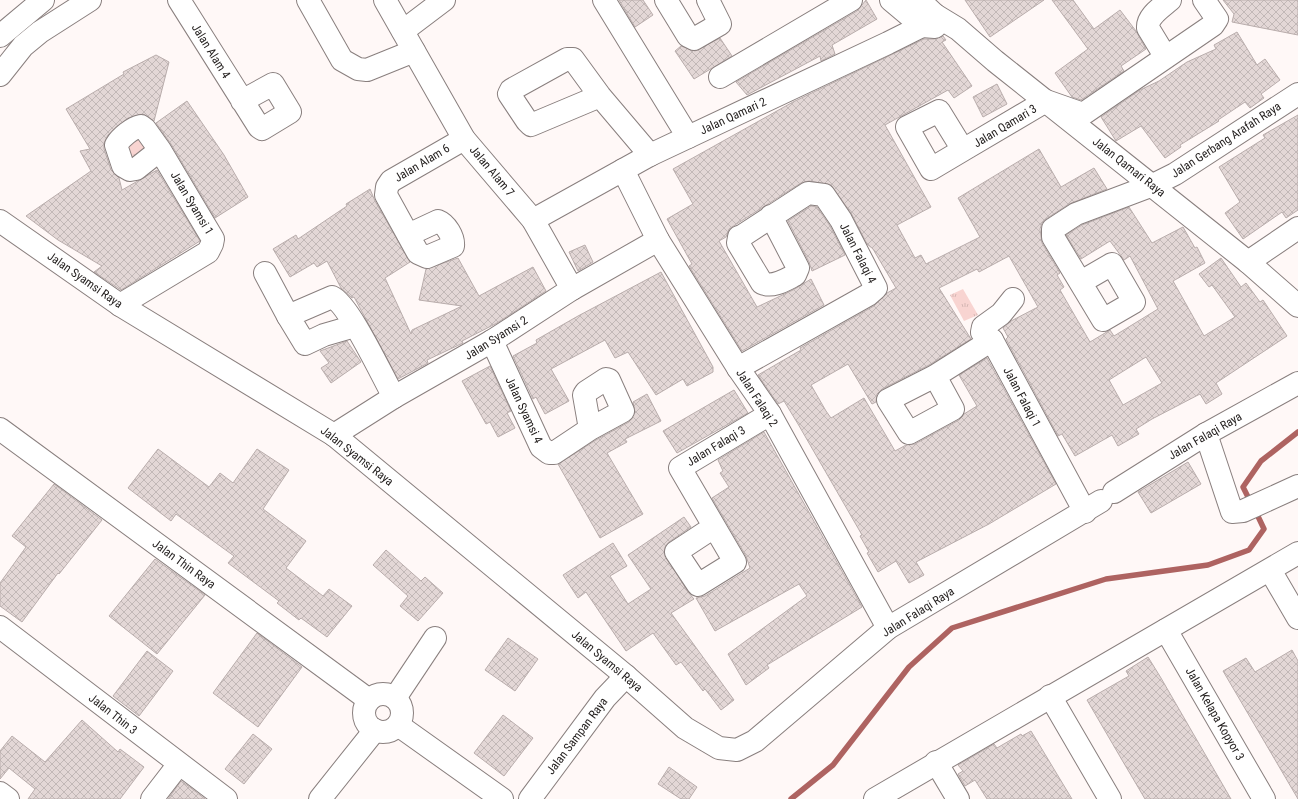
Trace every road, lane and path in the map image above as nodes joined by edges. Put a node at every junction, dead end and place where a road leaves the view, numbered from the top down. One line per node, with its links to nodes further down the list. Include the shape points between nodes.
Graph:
1 (43, 0): 17 (street)
2 (90, 0): 20 (street, via 23,46)
3 (179, 0): 24 (street, Jalan Alam 4)
4 (308, 0): 18 (street, via 342,60 349,66 367,70)
5 (385, 0): 16 (street, Jalan Alam 7)
6 (444, 0): 16 (street)
7 (604, 0): 26 (street)
8 (666, 0): 9 (street, via 692,39 720,24)
9 (708, 0)
10 (851, 0): 21 (street)
11 (891, 0): 15 (street)
12 (919, 0): 15 (street)
13 (1170, 0): 19 (street, via 1149,18 1148,23 1148,28)
14 (1204, 0): 19 (street, via 1217,19 1216,22)
15 (928, 20): 25 (street, Jalan Qamari Raya, via 958,29); 26 (street, Jalan Qamari 2)
16 (403, 31): 18 (street, Jalan Alam 7)
17 (0, 36)
18 (414, 51): 27 (street, Jalan Alam 7)
19 (1165, 56): 25 (street, via 1083,114)
20 (0, 76)
21 (720, 77)
22 (1298, 94): 32 (street, Jalan Gerbang Arafah Raya, via 1176,174)
23 (600, 96): 30 (street)
24 (242, 101)
25 (1046, 101): 29 (street, Jalan Qamari 3); 32 (street, Jalan Qamari Raya)
26 (688, 137): 30 (street, Jalan Qamari 2)
27 (464, 139): 34 (street, Jalan Alam 7); 37 (street, Jalan Alam 6, via 391,181 387,187 386,195)
28 (160, 150): 44 (street, Jalan Syamsi 1, via 213,239 212,244 208,252)
29 (964, 150)
30 (650, 155): 31 (street, Jalan Qamari 2)
31 (624, 170): 34 (street, Jalan Qamari 2); 38 (street, Jalan Falaqi 2)
32 (1153, 185): 39 (street, Jalan Qamari Raya); 41 (street, Jalan Gerbang Arafah Raya, via 1076,214 1053,229 1053,237)
33 (771, 216): 50 (street, Jalan Falaqi 4, via 808,193 824,195 841,220 876,288 868,296)
34 (533, 220): 42 (street, Jalan Alam 7)
35 (0, 222): 44 (street, Jalan Syamsi Raya)
36 (1298, 228): 39 (street)
37 (408, 235)
38 (658, 240): 42 (street, Jalan Syamsi 2); 50 (street, Jalan Falaqi 2)
39 (1248, 262): 45 (street, Jalan Qamari Raya)
40 (265, 273): 46 (street)
41 (1081, 282)
42 (572, 290): 49 (street, Jalan Syamsi 2)
43 (1013, 299): 48 (street, Jalan Falaqi 1, via 1006,309 983,327 982,332)
44 (120, 305): 58 (street, Jalan Syamsi Raya)
45 (1298, 306)
46 (288, 316): 47 (street, via 332,297 342,304); 47 (street, via 305,344 324,335)
47 (355, 326): 53 (street)
48 (992, 340): 51 (street); 60 (street, Jalan Falaqi 1)
49 (492, 341): 53 (street, Jalan Syamsi 2); 56 (street, Jalan Syamsi 4, via 544,451 554,453)
50 (738, 368): 54 (street, Jalan Falaqi 2)
51 (935, 376)
52 (1298, 383): 57 (street, Jalan Falaqi Raya)
53 (394, 397): 58 (street, Jalan Syamsi 2)
54 (770, 414): 61 (street, Jalan Falaqi 3, via 680,468); 66 (street, Jalan Falaqi 2)
55 (0, 429): 72 (street, Jalan Thin Raya)
56 (590, 429)
57 (1206, 434): 59 (street, via 1232,512 1243,511); 60 (street, Jalan Falaqi Raya)
58 (334, 435): 69 (street, Jalan Syamsi Raya)
59 (1298, 486)
60 (1100, 502): 66 (street, Jalan Falaqi Raya)
61 (714, 527)
62 (1298, 553): 63 (street)
63 (1270, 570): 64 (street); 67 (street)
64 (1298, 618)
65 (0, 627): 77 (street, Jalan Thin 3)
66 (888, 628): 74 (street, Jalan Falaqi Raya, via 755,742 737,750 719,748)
67 (1166, 630): 70 (street); 88 (street, Jalan Kelapa Kopyor 3)
68 (435, 638): 71 (street)
69 (626, 676): 74 (street, Jalan Syamsi Raya); 84 (street, Jalan Sampan Raya, via 605,698)
70 (1050, 696): 76 (street); 87 (street)
71 (395, 698): 72 (street, via 381,694); 73 (street, via 400,703 402,711)
72 (369, 700): 75 (street, via 364,710 366,722)
73 (398, 725): 75 (street, via 387,732); 83 (street)
74 (685, 728)
75 (375, 730): 82 (street)
76 (936, 762): 85 (street); 86 (street)
77 (179, 764): 80 (street); 81 (street, Jalan Thin 3)
78 (0, 793): 79 (street)
79 (8, 799)
80 (152, 799)
81 (226, 799)
82 (320, 799)
83 (502, 799)
84 (530, 799)
85 (875, 799)
86 (958, 799)
87 (1110, 799)
88 (1264, 799)

